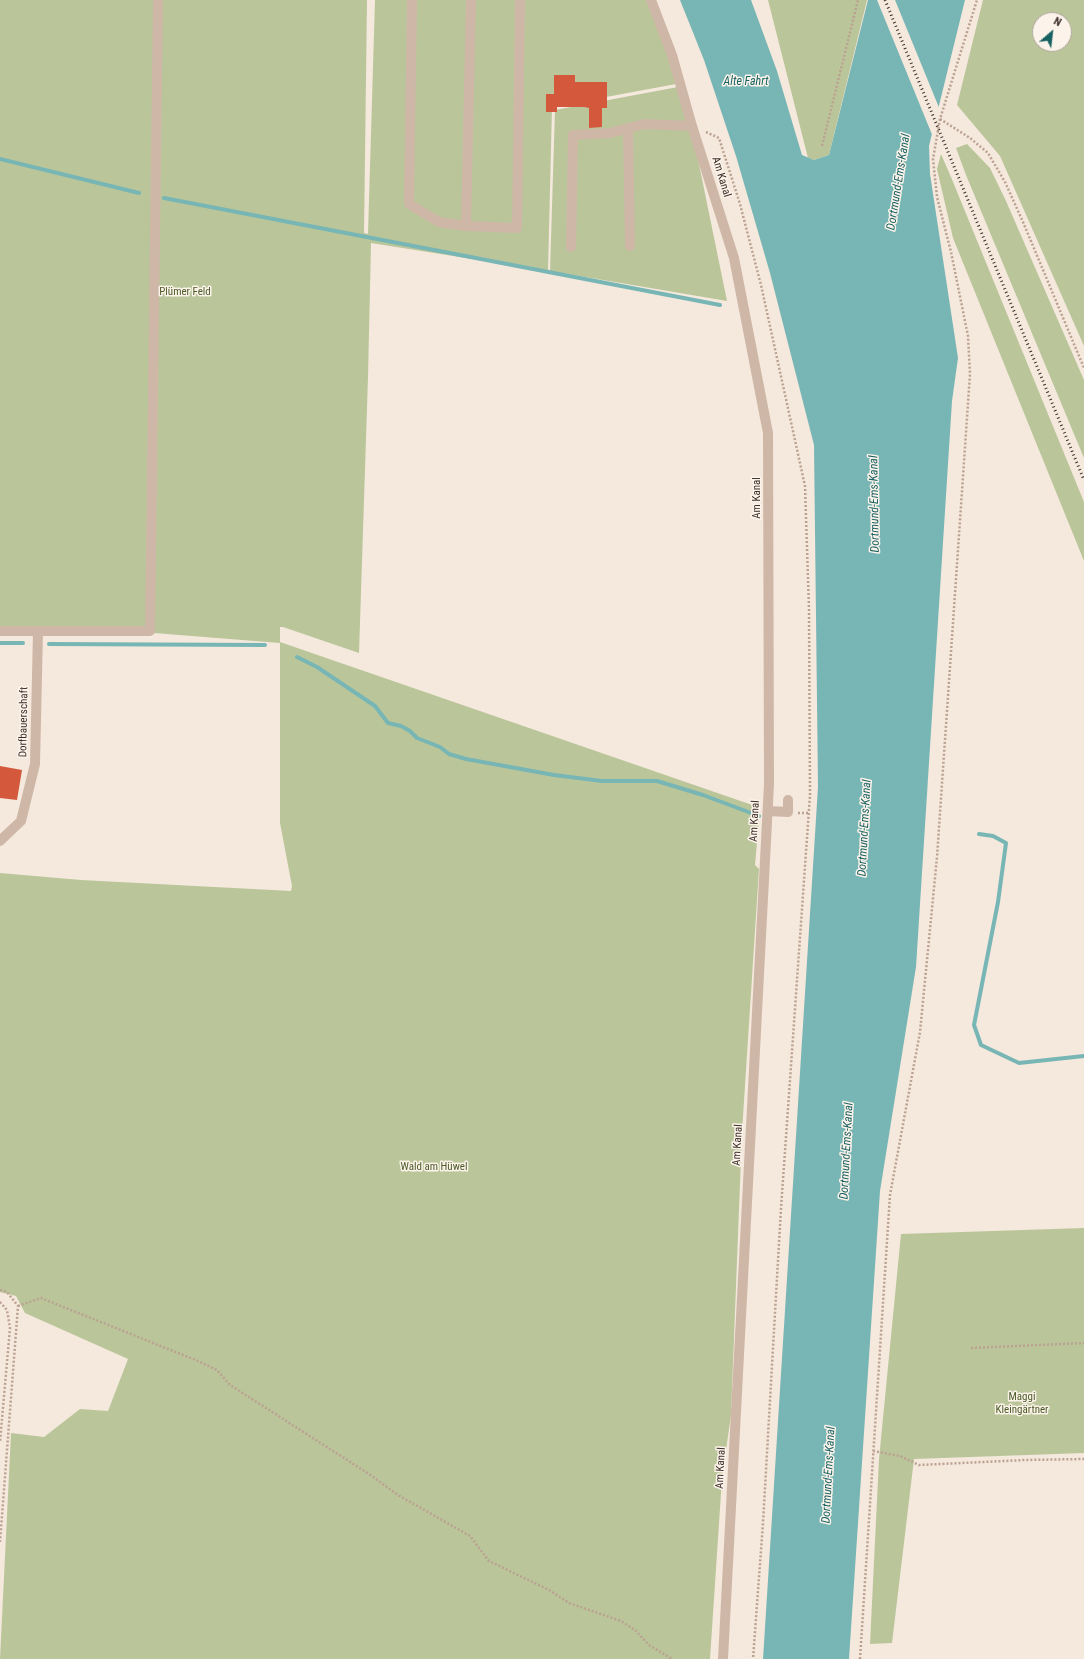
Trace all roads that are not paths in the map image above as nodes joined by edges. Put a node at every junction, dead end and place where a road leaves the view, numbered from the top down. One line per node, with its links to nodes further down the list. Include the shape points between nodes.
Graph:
1 (158, 0): 12 (street, via 150,631)
2 (412, 0): 8 (street, via 409,204 439,222)
3 (471, 0): 8 (street)
4 (520, 0): 8 (street, via 517,228)
5 (651, 0): 6 (street, Am Kanal, via 672,55)
6 (692, 126): 7 (street, via 644,124); 14 (street, Am Kanal, via 734,258 768,434)
7 (628, 128): 9 (street); 10 (street, via 610,133 573,135)
8 (466, 226)
9 (630, 246)
10 (571, 247)
11 (0, 631): 12 (street)
12 (38, 631): 15 (street, Dorfbauerschaft, via 35,764 21,821)
13 (788, 800): 14 (street, via 788,812)
14 (768, 811): 16 (street, Am Kanal)
15 (0, 841)
16 (723, 1659)

